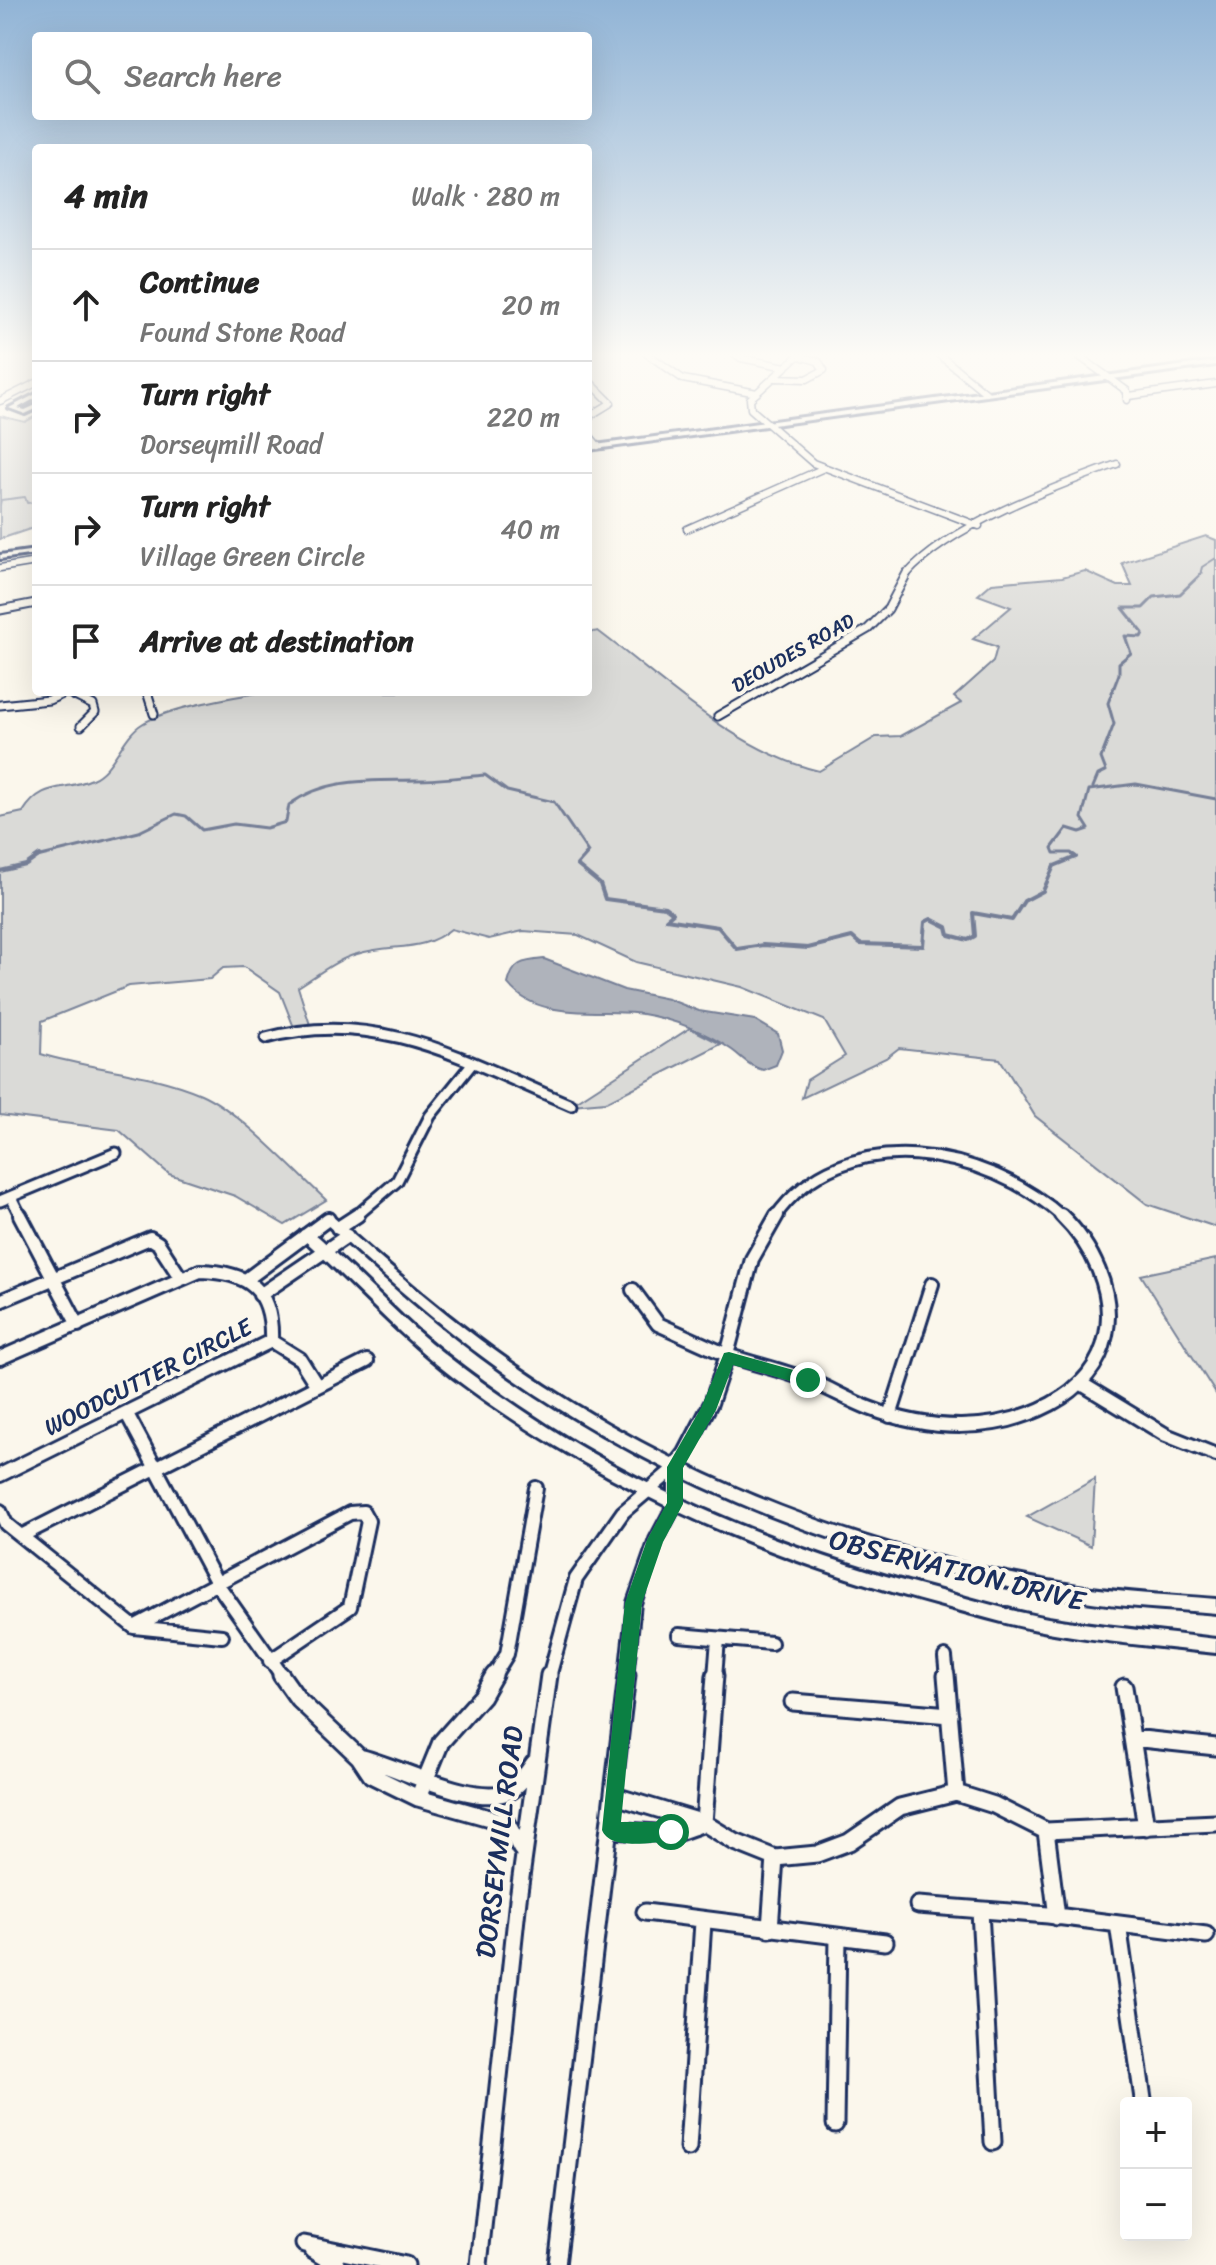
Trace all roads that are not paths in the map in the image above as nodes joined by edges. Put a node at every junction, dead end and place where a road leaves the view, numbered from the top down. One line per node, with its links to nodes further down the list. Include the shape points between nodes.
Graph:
1 (807, 459): 3 (street)
2 (1117, 464): 4 (street, DEOUDES ROAD, via 1050,489)
3 (824, 468): 4 (street); 5 (street)
4 (979, 526): 17 (street, DEOUDES ROAD, via 918,560 888,609 868,629)
5 (687, 529)
6 (32, 553): 7 (street)
7 (0, 557)
8 (32, 563): 9 (street)
9 (0, 568)
10 (32, 604): 11 (street)
11 (0, 610)
12 (58, 696): 15 (street)
13 (75, 696): 18 (street, via 93,705 95,712)
14 (148, 696): 16 (street)
15 (0, 705)
16 (154, 714)
17 (718, 716)
18 (81, 726)
19 (266, 1038): 20 (street, via 302,1028 351,1027 409,1041)
20 (471, 1065): 21 (street); 24 (street, via 430,1116 397,1181 371,1206)
21 (571, 1105)
22 (116, 1153): 23 (street)
23 (5, 1199): 27 (street)
24 (337, 1227): 25 (street); 26 (street); 44 (street, OBSERVATION DRIVE, via 415,1296 535,1387)
25 (306, 1234): 26 (street, OBSERVATION DRIVE); 29 (street)
26 (323, 1250): 32 (street); 48 (street, OBSERVATION DRIVE, via 394,1321 456,1372)
27 (53, 1277): 28 (street, via 150,1238); 33 (street); 34 (street)
28 (180, 1277): 29 (street, WOODCUTTER CIRCLE, via 220,1270); 34 (street, WOODCUTTER CIRCLE)
29 (247, 1279): 32 (street, WOODCUTTER CIRCLE)
30 (932, 1284): 42 (street)
31 (633, 1290): 37 (street, via 654,1322)
32 (260, 1295): 35 (street, WOODCUTTER CIRCLE, via 273,1325)
33 (0, 1301)
34 (78, 1325): 36 (street, WOODCUTTER CIRCLE)
35 (271, 1341): 40 (street, via 300,1359); 41 (street, WOODCUTTER CIRCLE)
36 (0, 1358)
37 (729, 1358): 39 (street, DORSEYMILL ROAD, via 751,1261 784,1204 815,1178 853,1160 904,1152 957,1158 1005,1177 1035,1193 1081,1237 1100,1273 1109,1307 1104,1345); 42 (street, via 808,1380); 44 (street, DORSEYMILL ROAD, via 708,1410)
38 (367, 1361): 40 (street)
39 (1082, 1384): 42 (street, via 1012,1422 970,1429); 43 (street, via 1166,1435)
40 (317, 1386): 45 (street)
41 (127, 1414): 45 (street); 46 (street, WOODCUTTER CIRCLE)
42 (890, 1416)
43 (1216, 1455)
44 (675, 1467): 48 (street, DORSEYMILL ROAD); 49 (street); 53 (street, OBSERVATION DRIVE, via 756,1506 850,1540 969,1573 1080,1594)
45 (155, 1468): 51 (street); 52 (street)
46 (0, 1475)
47 (536, 1488): 69 (street, via 507,1654 482,1696 441,1742)
48 (647, 1488): 49 (street, OBSERVATION DRIVE); 68 (street, DORSEYMILL ROAD, via 575,1581 548,1670)
49 (675, 1504): 59 (street, OBSERVATION DRIVE, via 862,1579 1046,1624); 71 (street, via 634,1603)
50 (0, 1511): 51 (street)
51 (21, 1536): 54 (street)
52 (218, 1585): 54 (street); 61 (street); 61 (street, via 350,1513 363,1512 368,1521 350,1607)
53 (1216, 1606)
54 (134, 1627): 56 (street)
55 (679, 1635): 57 (street)
56 (222, 1636)
57 (718, 1639): 58 (street); 73 (street)
58 (771, 1643)
59 (1216, 1646)
60 (945, 1657): 64 (street)
61 (270, 1661): 67 (street, via 298,1699)
62 (1124, 1687): 65 (street)
63 (793, 1702): 64 (street)
64 (950, 1715): 70 (street)
65 (1132, 1738): 66 (street); 75 (street)
66 (1216, 1747)
67 (359, 1757): 69 (street); 72 (street, via 371,1775)
68 (535, 1762): 69 (street, via 518,1785 503,1793); 78 (street, DORSEYMILL ROAD)
69 (426, 1779): 72 (street)
70 (956, 1793): 77 (street); 79 (street, via 900,1807 849,1842 817,1854)
71 (615, 1796): 73 (street); 76 (street)
72 (418, 1798): 78 (street, via 507,1823)
73 (704, 1823): 76 (street, via 693,1832); 79 (street)
74 (1216, 1823): 75 (street)
75 (1146, 1827): 77 (street)
76 (611, 1830): 97 (street)
77 (1046, 1831): 83 (street)
78 (523, 1855): 96 (street, DORSEYMILL ROAD)
79 (775, 1858): 86 (street)
80 (918, 1905): 81 (street)
81 (980, 1911): 83 (street); 92 (street)
82 (645, 1912): 84 (street)
83 (1057, 1917): 85 (street)
84 (703, 1922): 86 (street); 93 (street)
85 (1118, 1924): 87 (street); 90 (street)
86 (770, 1929): 88 (street)
87 (1206, 1935)
88 (838, 1937): 89 (street); 91 (street)
89 (885, 1942)
90 (1143, 2097)
91 (835, 2124)
92 (993, 2142)
93 (688, 2148)
94 (337, 2265): 95 (street, via 304,2244)
95 (406, 2265)
96 (479, 2265)
97 (557, 2265)

